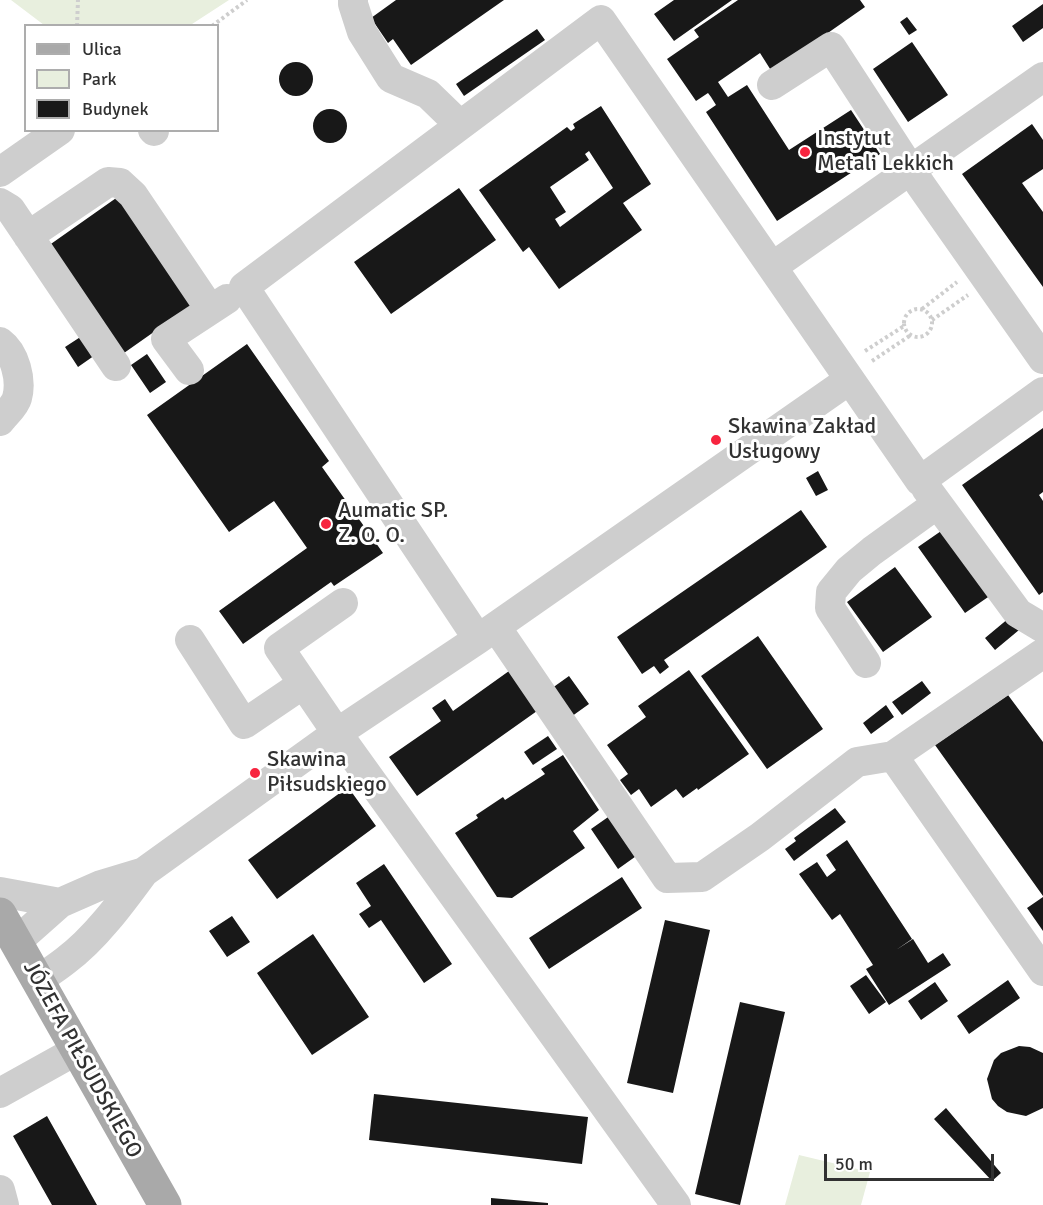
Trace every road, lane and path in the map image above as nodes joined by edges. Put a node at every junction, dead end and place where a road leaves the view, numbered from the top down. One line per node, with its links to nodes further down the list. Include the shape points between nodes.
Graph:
1 (78, 0): 5 (path)
2 (247, 0): 6 (path)
3 (353, 0): 9 (street, via 362,32 391,78 428,94)
4 (600, 10): 9 (street); 15 (street)
5 (77, 24)
6 (215, 24)
7 (1043, 77): 11 (street)
8 (772, 85): 11 (street, via 831,47)
9 (460, 125): 17 (street)
10 (57, 132): 12 (street)
11 (911, 170): 15 (street); 16 (street)
12 (0, 172)
13 (0, 203): 14 (street, via 10,209)
14 (28, 236): 18 (street, via 108,182 120,183 133,195); 27 (street)
15 (772, 267): 29 (street)
16 (983, 273): 19 (path); 20 (path); 25 (street)
17 (244, 287): 18 (street); 34 (street)
18 (210, 309): 28 (street, via 166,339)
19 (922, 309): 20 (path); 21 (path, via 908,313)
20 (932, 320): 22 (path, via 929,332 923,336)
21 (904, 326): 22 (path); 24 (path)
22 (910, 335): 26 (path)
23 (0, 342): 31 (street, via 6,346 18,375 17,400)
24 (865, 351)
25 (1043, 359)
26 (872, 361)
27 (116, 366)
28 (189, 370)
29 (849, 381): 32 (street); 34 (street)
30 (1043, 392): 32 (street)
31 (0, 421)
32 (929, 492): 36 (street); 37 (street, via 831,591 830,608)
33 (343, 603): 38 (street, via 279,648)
34 (487, 633): 39 (street); 40 (street, via 667,878 702,877 857,762)
35 (190, 640): 38 (street, via 244,724)
36 (1043, 648): 40 (street)
37 (866, 663)
38 (303, 684): 39 (street)
39 (337, 734): 41 (street); 53 (street)
40 (893, 756): 46 (street)
41 (144, 872): 43 (street); 47 (street, via 92,936)
42 (0, 892): 43 (street)
43 (60, 903): 45 (street)
44 (0, 914): 45 (main road, JÓZEFA PIŁSUDSKIEGO)
45 (16, 942): 47 (main road, JÓZEFA PIŁSUDSKIEGO)
46 (1043, 971)
47 (38, 980): 48 (main road, JÓZEFA PIŁSUDSKIEGO)
48 (77, 1050): 49 (street); 52 (main road, JÓZEFA PIŁSUDSKIEGO)
49 (0, 1093)
50 (0, 1190): 51 (street)
51 (4, 1205)
52 (165, 1205)
53 (676, 1205)

